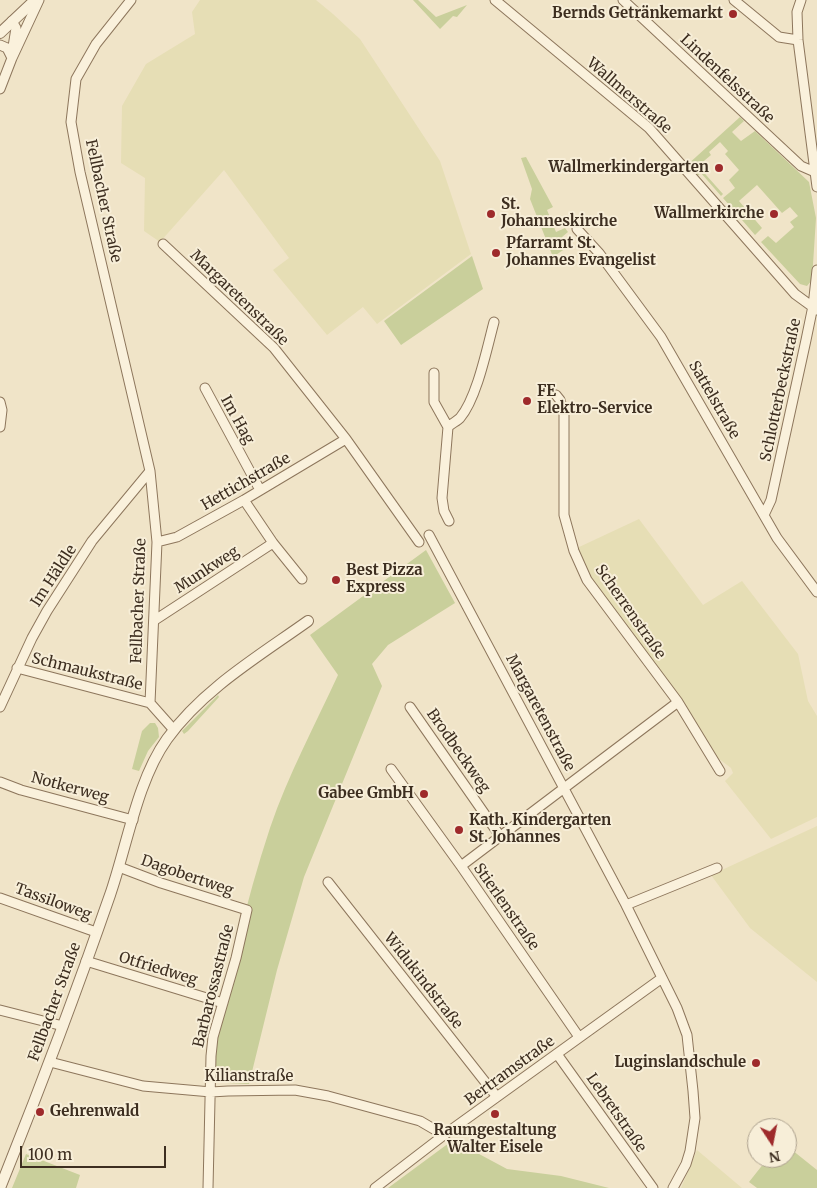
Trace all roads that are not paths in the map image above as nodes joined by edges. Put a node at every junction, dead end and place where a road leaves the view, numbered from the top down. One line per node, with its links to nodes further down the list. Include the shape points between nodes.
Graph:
1 (35, 0): 8 (street)
2 (39, 0): 12 (street)
3 (131, 0): 28 (street, Fellbacher Straße, via 96,44 76,79 71,122)
4 (495, 0): 19 (street, Wallmerstraße, via 649,128 795,294)
5 (623, 0): 14 (street, Lindenfelsstraße, via 801,166)
6 (734, 0): 10 (street, via 780,37)
7 (801, 0): 10 (street)
8 (12, 21): 9 (street); 12 (street, via 16,28)
9 (0, 33)
10 (798, 40): 14 (street)
11 (0, 45): 12 (street, via 7,48)
12 (12, 58): 13 (street)
13 (0, 89)
14 (816, 172): 15 (street)
15 (817, 187)
16 (577, 229): 31 (street, Sattelstraße, via 600,254 661,337)
17 (163, 244): 27 (street, Margaretenstraße, via 274,348)
18 (817, 270): 19 (street, Schlotterbeckstraße)
19 (815, 308): 31 (street, Schlotterbeckstraße, via 771,500)
20 (494, 322): 26 (street, via 472,395 460,417)
21 (434, 374): 26 (street, via 434,402)
22 (205, 388): 29 (street, Im Hag)
23 (556, 396): 42 (street, Scherrenstraße, via 564,414 564,514 574,551 587,580)
24 (0, 402): 25 (street)
25 (0, 427)
26 (448, 427): 32 (street, via 442,498)
27 (346, 439): 29 (street, Hettichstraße); 35 (street, Margaretenstraße)
28 (150, 471): 34 (street, Fellbacher Straße); 41 (street, Im Häldle, via 92,541 43,617)
29 (260, 490): 30 (street, Hettichstraße)
30 (244, 500): 34 (street, Hettichstraße, via 177,537); 36 (street)
31 (764, 515): 38 (street, Sattelstraße, via 787,553)
32 (449, 520)
33 (429, 535): 50 (street, Margaretenstraße)
34 (158, 542): 39 (street, Fellbacher Straße)
35 (419, 542)
36 (273, 543): 37 (street); 39 (street, Munkweg)
37 (302, 579)
38 (817, 592)
39 (155, 620): 43 (street, Fellbacher Straße)
40 (308, 621): 46 (street, Fellbacher Straße, via 226,680)
41 (17, 668): 43 (street, Schmaukstraße); 45 (street, Im Häldle)
42 (678, 702): 48 (street, Scherrenstraße); 50 (street)
43 (150, 703): 46 (street)
44 (410, 707): 52 (street, Brodbeckweg)
45 (0, 708)
46 (174, 730): 51 (street, Fellbacher Straße, via 156,758)
47 (391, 769): 53 (street, Stierlenstraße)
48 (720, 771)
49 (0, 782): 51 (street, Notkerweg)
50 (565, 789): 52 (street); 58 (street, Margaretenstraße)
51 (133, 820): 54 (street, Fellbacher Straße)
52 (500, 836): 53 (street)
53 (461, 866): 66 (street, Stierlenstraße)
54 (119, 867): 59 (street, Dagobertweg); 60 (street, Fellbacher Straße)
55 (717, 868): 58 (street)
56 (328, 882): 70 (street, Widukindstraße)
57 (0, 898): 60 (street, Tassiloweg)
58 (626, 905): 62 (street, Margaretenstraße)
59 (247, 910): 63 (street, Barbarossastraße)
60 (96, 932): 61 (street, Fellbacher Straße)
61 (86, 961): 63 (street, Otfriedweg); 65 (street, Fellbacher Straße)
62 (662, 978): 66 (street, Bertramstraße); 76 (street, Margaretenstraße, via 687,1035 695,1118 686,1164)
63 (223, 1003): 69 (street, Barbarossastraße, via 213,1037)
64 (0, 1010): 65 (street)
65 (63, 1026): 68 (street, Fellbacher Straße)
66 (579, 1037): 67 (street, Bertramstraße)
67 (557, 1054): 70 (street, Bertramstraße); 75 (street, Lebretstraße)
68 (50, 1062): 69 (street, Kilianstraße, via 143,1086); 72 (street, Fellbacher Straße)
69 (211, 1092): 71 (street, Kilianstraße, via 295,1090 328,1096 420,1121); 73 (street, Barbarossastraße)
70 (497, 1097): 71 (street, Bertramstraße)
71 (444, 1135): 74 (street, Bertramstraße)
72 (1, 1182)
73 (208, 1188)
74 (375, 1188)
75 (652, 1188)
76 (673, 1188)

